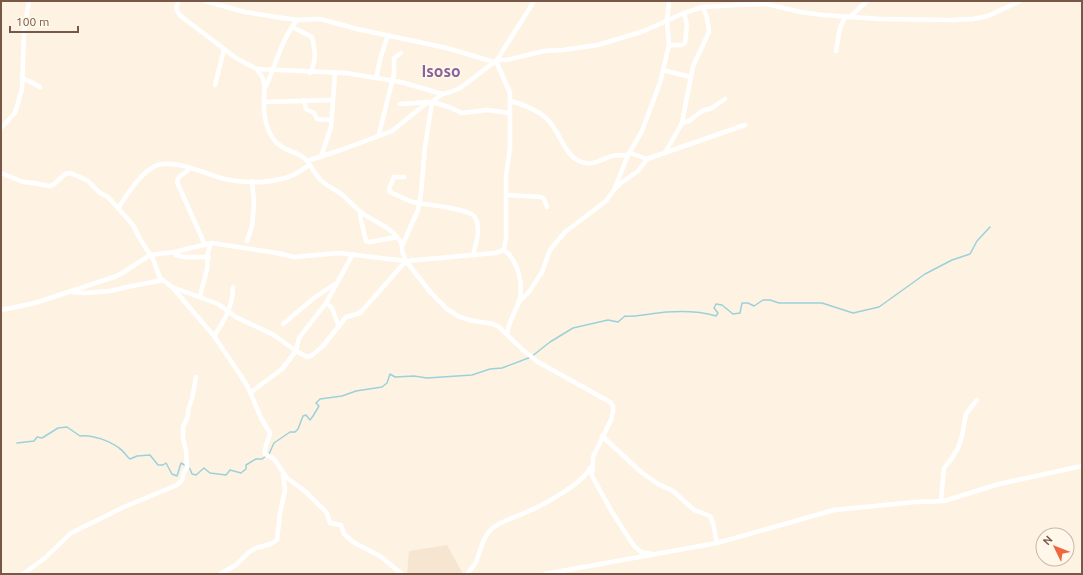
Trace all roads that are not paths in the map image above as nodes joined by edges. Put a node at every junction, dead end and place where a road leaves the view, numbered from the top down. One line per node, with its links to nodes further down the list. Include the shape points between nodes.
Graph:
1 (29, 1): 26 (street, via 24,32)
2 (179, 1): 16 (street, via 176,8 178,13)
3 (205, 1): 11 (street, via 245,12)
4 (534, 1): 19 (street)
5 (669, 1): 12 (street)
6 (867, 1): 10 (street)
7 (1020, 1): 10 (street, via 993,15 972,19 881,19)
8 (703, 7): 9 (street); 10 (street, via 766,4 801,12); 25 (street, via 708,32)
9 (684, 13): 12 (street); 15 (street, via 685,43)
10 (848, 16): 17 (street, via 840,28)
11 (297, 20): 13 (street); 14 (street, via 320,19)
12 (667, 20): 15 (street); 19 (street, via 644,31 598,45 544,51)
13 (292, 27): 21 (street); 24 (street, via 312,37 316,59)
14 (388, 35): 19 (street); 27 (street)
15 (669, 45): 22 (street)
16 (224, 49): 20 (street); 29 (street)
17 (836, 51)
18 (401, 53): 28 (street, via 394,58)
19 (496, 61): 32 (street, via 460,88); 36 (street, via 510,93)
20 (256, 69): 21 (street); 31 (street, via 262,76)
21 (273, 70): 24 (street); 31 (street)
22 (663, 70): 25 (street); 47 (street, via 642,131)
23 (335, 72): 24 (street); 27 (street); 35 (street)
24 (310, 73)
25 (690, 77): 42 (street)
26 (22, 78): 30 (street); 44 (street, via 22,89 15,112)
27 (376, 78): 28 (street)
28 (392, 80): 32 (street); 45 (street)
29 (215, 85)
30 (40, 87)
31 (265, 88): 37 (street)
32 (442, 94): 38 (street)
33 (725, 98): 42 (street, via 712,108)
34 (304, 100): 35 (street); 37 (street); 41 (street, via 306,109 314,112 316,119)
35 (332, 100): 41 (street)
36 (510, 101): 40 (street); 47 (street, via 546,117 568,152 578,161 592,163 612,156)
37 (264, 102): 50 (street, via 265,118 272,138 279,146 302,156)
38 (430, 102): 39 (street); 40 (street, via 462,113 480,110); 45 (street, via 392,131); 57 (street)
39 (400, 104)
40 (510, 113): 56 (street)
41 (332, 120): 48 (street)
42 (682, 123): 46 (street)
43 (745, 125): 46 (street)
44 (1, 128)
45 (379, 134): 48 (street)
46 (665, 153): 49 (street)
47 (629, 154): 49 (street); 55 (street)
48 (321, 157): 50 (street)
49 (647, 159): 55 (street, via 638,172)
50 (308, 163): 54 (street, via 286,178); 60 (street, via 322,181 340,193)
51 (191, 168): 54 (street, via 222,178); 58 (street, via 165,163 155,167 140,179); 63 (street, via 179,177 177,182)
52 (1, 173): 58 (street, via 23,182 49,186 70,173 88,181)
53 (404, 177): 57 (street, via 394,177 390,192)
54 (252, 181): 62 (street, via 254,203)
55 (614, 190): 79 (street, via 606,201 565,232 550,250 542,272 529,292)
56 (506, 195): 59 (street, via 541,197); 65 (street)
57 (419, 202): 64 (street); 69 (street, via 473,214 478,224)
58 (119, 207): 67 (street)
59 (547, 207)
60 (360, 212): 61 (street, via 382,224); 61 (street, via 366,241)
61 (397, 237): 64 (street)
62 (247, 242)
63 (208, 244): 66 (street, via 294,257); 67 (street); 70 (street)
64 (402, 246): 71 (street)
65 (504, 250): 69 (street); 79 (street, via 513,259 517,270 520,286)
66 (353, 254): 71 (street); 73 (street)
67 (150, 255): 72 (street, via 158,275); 76 (street, via 124,272)
68 (176, 255): 70 (street)
69 (473, 255): 71 (street)
70 (209, 257): 77 (street)
71 (406, 261): 83 (street, via 360,313 346,317); 84 (street, via 447,309 469,320 499,326)
72 (163, 280): 74 (street); 76 (street, via 110,291)
73 (338, 281): 78 (street); 82 (street)
74 (172, 287): 77 (street); 85 (street)
75 (233, 287): 81 (street, via 233,297)
76 (67, 292): 80 (street, via 35,303)
77 (200, 296): 81 (street)
78 (326, 303): 83 (street, via 332,308); 86 (street, via 299,338)
79 (518, 303): 84 (street)
80 (1, 310)
81 (228, 311): 85 (street); 86 (street, via 274,335)
82 (283, 324)
83 (339, 327): 86 (street, via 312,356 307,357)
84 (507, 334): 90 (street, via 538,362 610,402 614,411)
85 (214, 336): 88 (street)
86 (296, 351): 88 (street, via 282,369)
87 (196, 377): 99 (street, via 188,416 183,427 187,468 182,480 170,489 124,507 71,533 45,558)
88 (250, 393): 95 (street, via 270,433 265,454 274,459)
89 (977, 400): 96 (street, via 966,414 955,454 944,468)
90 (602, 436): 92 (street); 97 (street, via 631,464 658,484 673,491 694,510 710,516)
91 (1082, 462): 94 (street)
92 (592, 463): 98 (street, via 592,476 612,512 637,549); 102 (street, via 584,476 562,493 494,527 485,537 476,562)
93 (1082, 466): 94 (street)
94 (1072, 467): 96 (street)
95 (283, 474): 100 (street, via 285,490 277,540 249,552 236,565); 101 (street, via 327,513 330,523 341,525 344,534 353,542 380,556)
96 (941, 501): 97 (street, via 834,510)
97 (717, 543): 98 (street)
98 (652, 554): 103 (street)
99 (22, 574)
100 (220, 574)
101 (402, 574)
102 (467, 574)
103 (545, 574)

